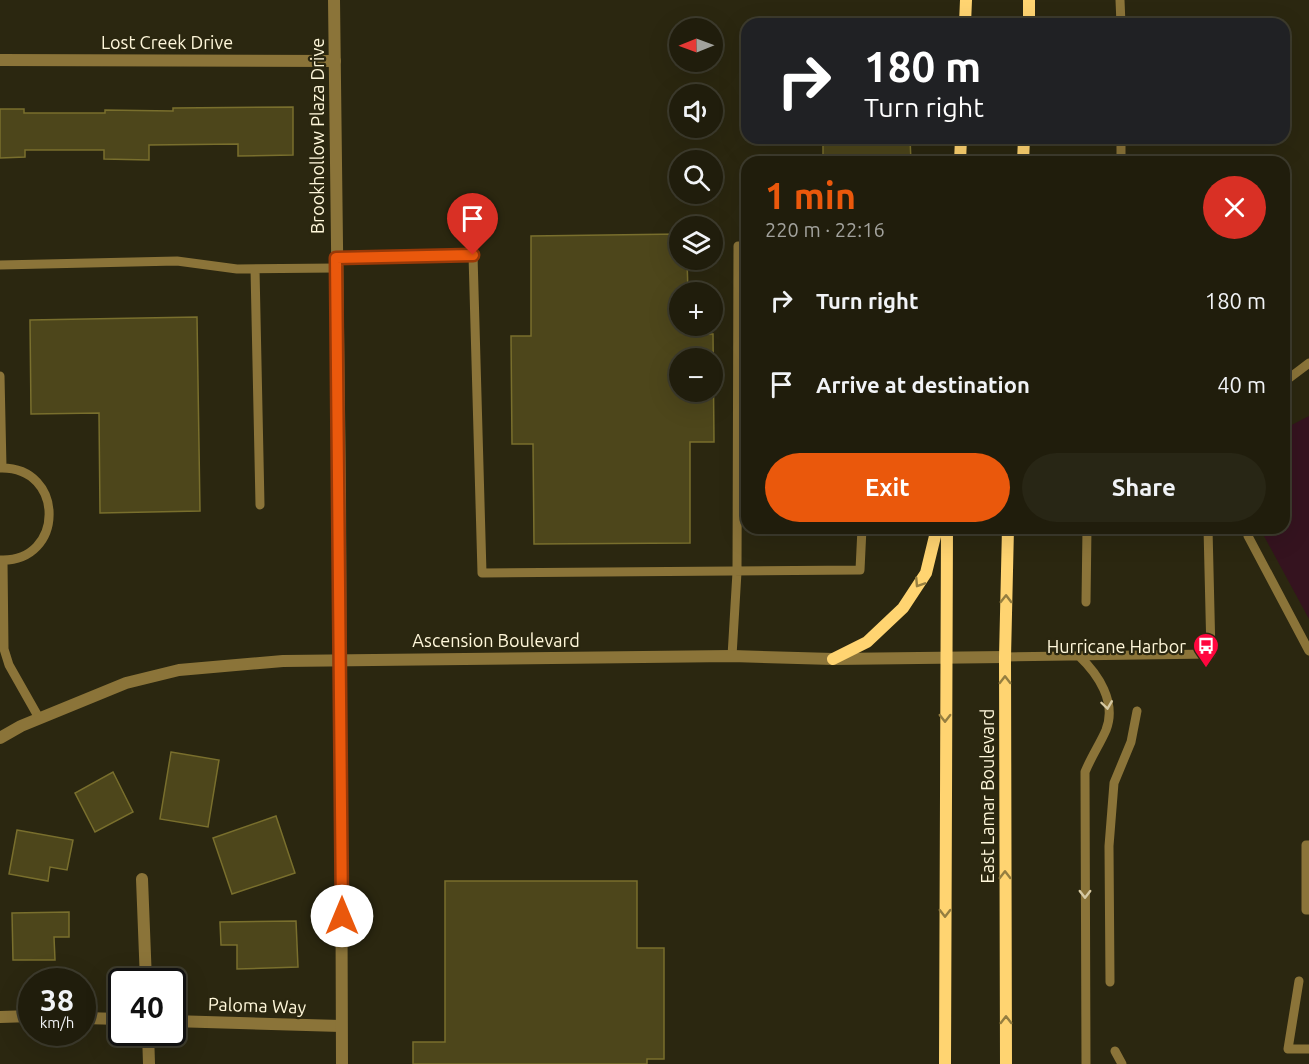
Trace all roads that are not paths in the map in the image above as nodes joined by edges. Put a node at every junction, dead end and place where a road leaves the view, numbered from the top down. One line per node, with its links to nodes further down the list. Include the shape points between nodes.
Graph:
1 (334, 0): 9 (street, Brookhollow Plaza Drive)
2 (966, 0): 5 (main road)
3 (1029, 0): 6 (main road)
4 (1120, 0): 7 (lane)
5 (965, 18)
6 (1029, 18)
7 (1121, 18)
8 (0, 60): 9 (street, Lost Creek Drive)
9 (335, 62): 11 (street, Brookhollow Plaza Drive)
10 (741, 246): 27 (lane)
11 (336, 263): 13 (lane); 27 (lane, via 473,255 482,573); 33 (street, Brookhollow Plaza Drive)
12 (0, 265): 13 (lane, via 177,261)
13 (255, 269): 18 (lane)
14 (1309, 363): 16 (lane)
15 (0, 376): 17 (lane)
16 (1290, 377)
17 (1, 467): 26 (lane, via 30,475 40,485 50,512 44,537 37,547 27,554)
18 (260, 505)
19 (862, 534): 27 (lane, via 860,570)
20 (936, 534): 34 (main road, one-way to 34, via 926,573 903,608 867,642)
21 (947, 534): 35 (main road)
22 (1008, 534): 32 (main road, East Lamar Boulevard, one-way to 22)
23 (1087, 534): 28 (lane)
24 (1208, 534): 31 (lane, via 1210,654)
25 (1248, 534): 29 (lane)
26 (1, 560): 37 (lane, via 4,649)
27 (736, 572): 30 (lane)
28 (1086, 602)
29 (1309, 651)
30 (732, 656): 33 (street, Ascension Boulevard); 34 (street, Ascension Boulevard)
31 (1079, 656): 32 (lane); 56 (lane, one-way to 56, via 1093,669 1109,710 1106,729 1085,772)
32 (1005, 657): 35 (street, Ascension Boulevard); 55 (main road, East Lamar Boulevard, one-way to 32)
33 (341, 659): 37 (street, Ascension Boulevard, via 179,670 126,683); 48 (street, Brookhollow Plaza Drive)
34 (833, 659): 35 (street, Ascension Boulevard)
35 (945, 659): 54 (main road, one-way to 54)
36 (1137, 711): 44 (lane, via 1131,742 1114,783 1109,846)
37 (39, 718): 38 (street, Ascension Boulevard)
38 (0, 738)
39 (1309, 845): 41 (lane)
40 (142, 879): 42 (street)
41 (1309, 910)
42 (145, 968)
43 (1299, 981): 50 (lane, via 1288,1049)
44 (1110, 982)
45 (18, 1016): 46 (street)
46 (0, 1017)
47 (186, 1021): 48 (street, Paloma Way)
48 (341, 1026): 53 (street, Brookhollow Plaza Drive)
49 (148, 1046): 52 (street)
50 (1309, 1049)
51 (1115, 1051): 57 (lane)
52 (149, 1064)
53 (342, 1064)
54 (945, 1064)
55 (1006, 1064)
56 (1086, 1064)
57 (1122, 1064)

